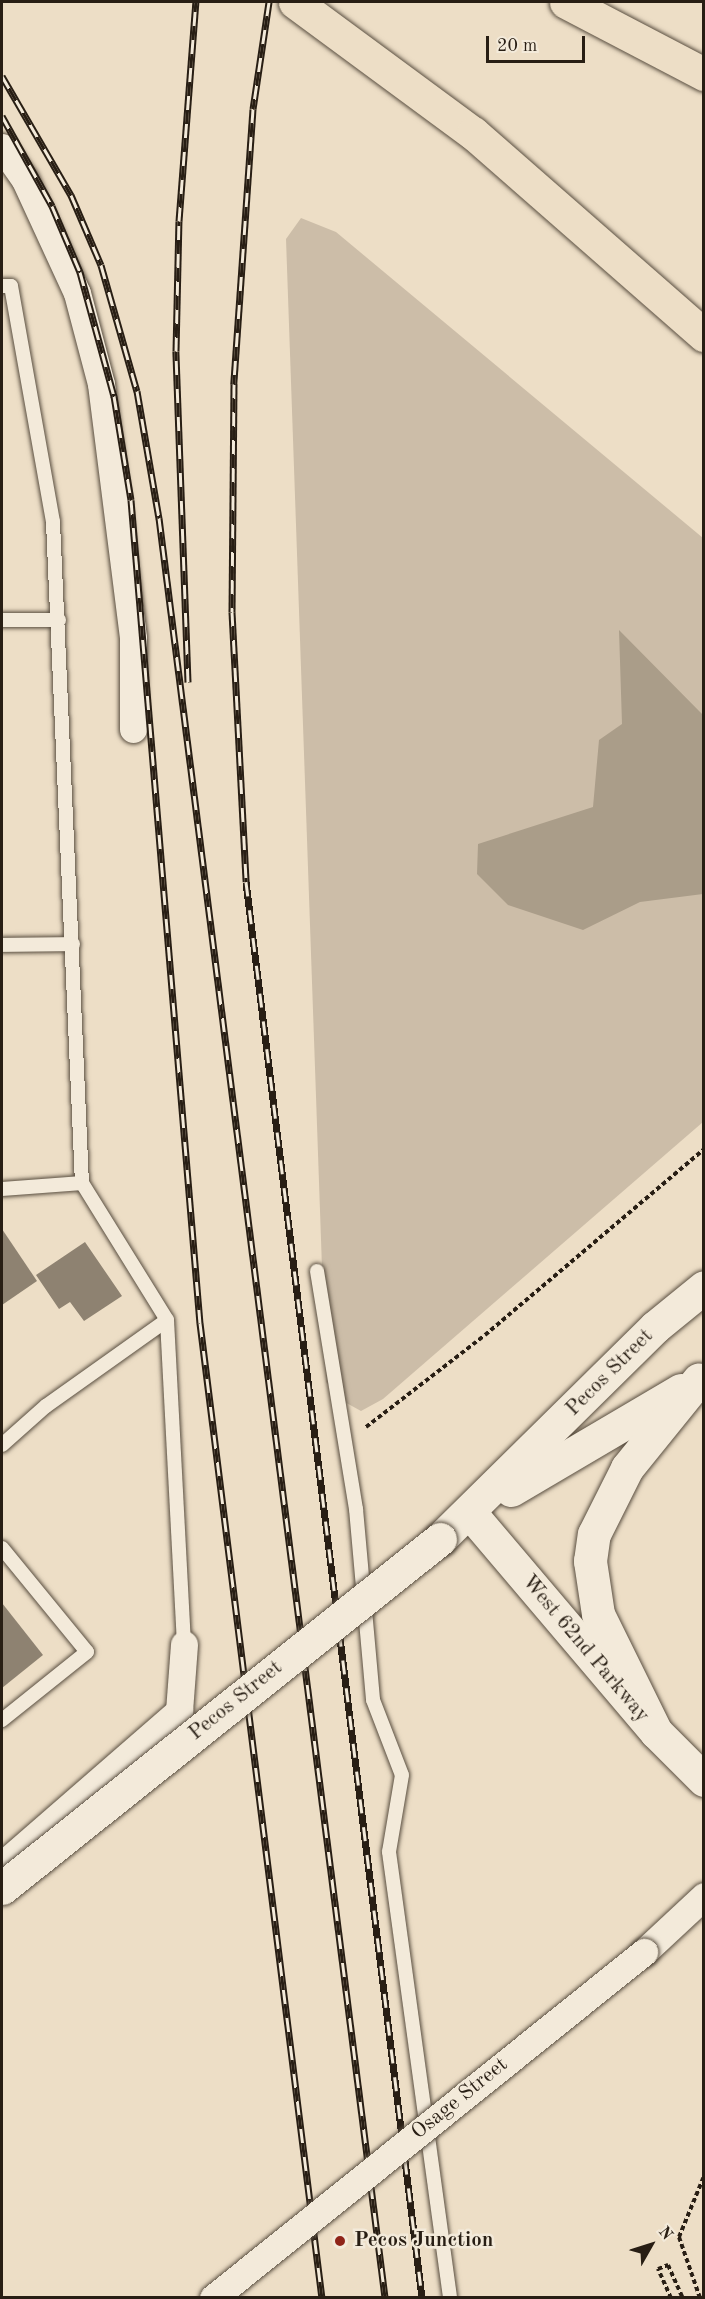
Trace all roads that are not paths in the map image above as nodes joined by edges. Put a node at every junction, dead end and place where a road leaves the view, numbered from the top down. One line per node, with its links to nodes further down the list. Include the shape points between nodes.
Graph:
1 (295, 2): 6 (highway, via 473,133)
2 (566, 2): 3 (highway)
3 (704, 74)
4 (2, 147): 9 (street, via 26,180 77,293 101,384 134,638)
5 (2, 286): 8 (lane, via 11,286 53,522)
6 (704, 335)
7 (2, 620): 8 (lane)
8 (58, 620): 10 (lane)
9 (133, 729)
10 (73, 944): 11 (lane); 12 (lane)
11 (2, 945)
12 (82, 1183): 13 (lane); 16 (lane)
13 (2, 1189)
14 (317, 1271): 29 (lane, via 345,1442 373,1700 402,1775 390,1852)
15 (704, 1287): 19 (main road, Pecos Street, via 656,1327)
16 (167, 1320): 18 (lane, via 46,1406); 21 (lane)
17 (701, 1377): 19 (main road, Pecos Street); 23 (main road, via 627,1468 594,1534 590,1561 598,1614)
18 (2, 1445)
19 (471, 1514): 23 (main road, West 62nd Parkway); 26 (main road, Pecos Street, bridge)
20 (2, 1548): 22 (lane, via 87,1652)
21 (184, 1644): 25 (street, via 179,1711)
22 (2, 1720)
23 (656, 1732): 24 (main road, West 62nd Parkway)
24 (704, 1780)
25 (2, 1865)
26 (2, 1888)
27 (704, 1896): 28 (street, Osage Street, bridge, via 644,1952)
28 (213, 2298)
29 (450, 2298)

